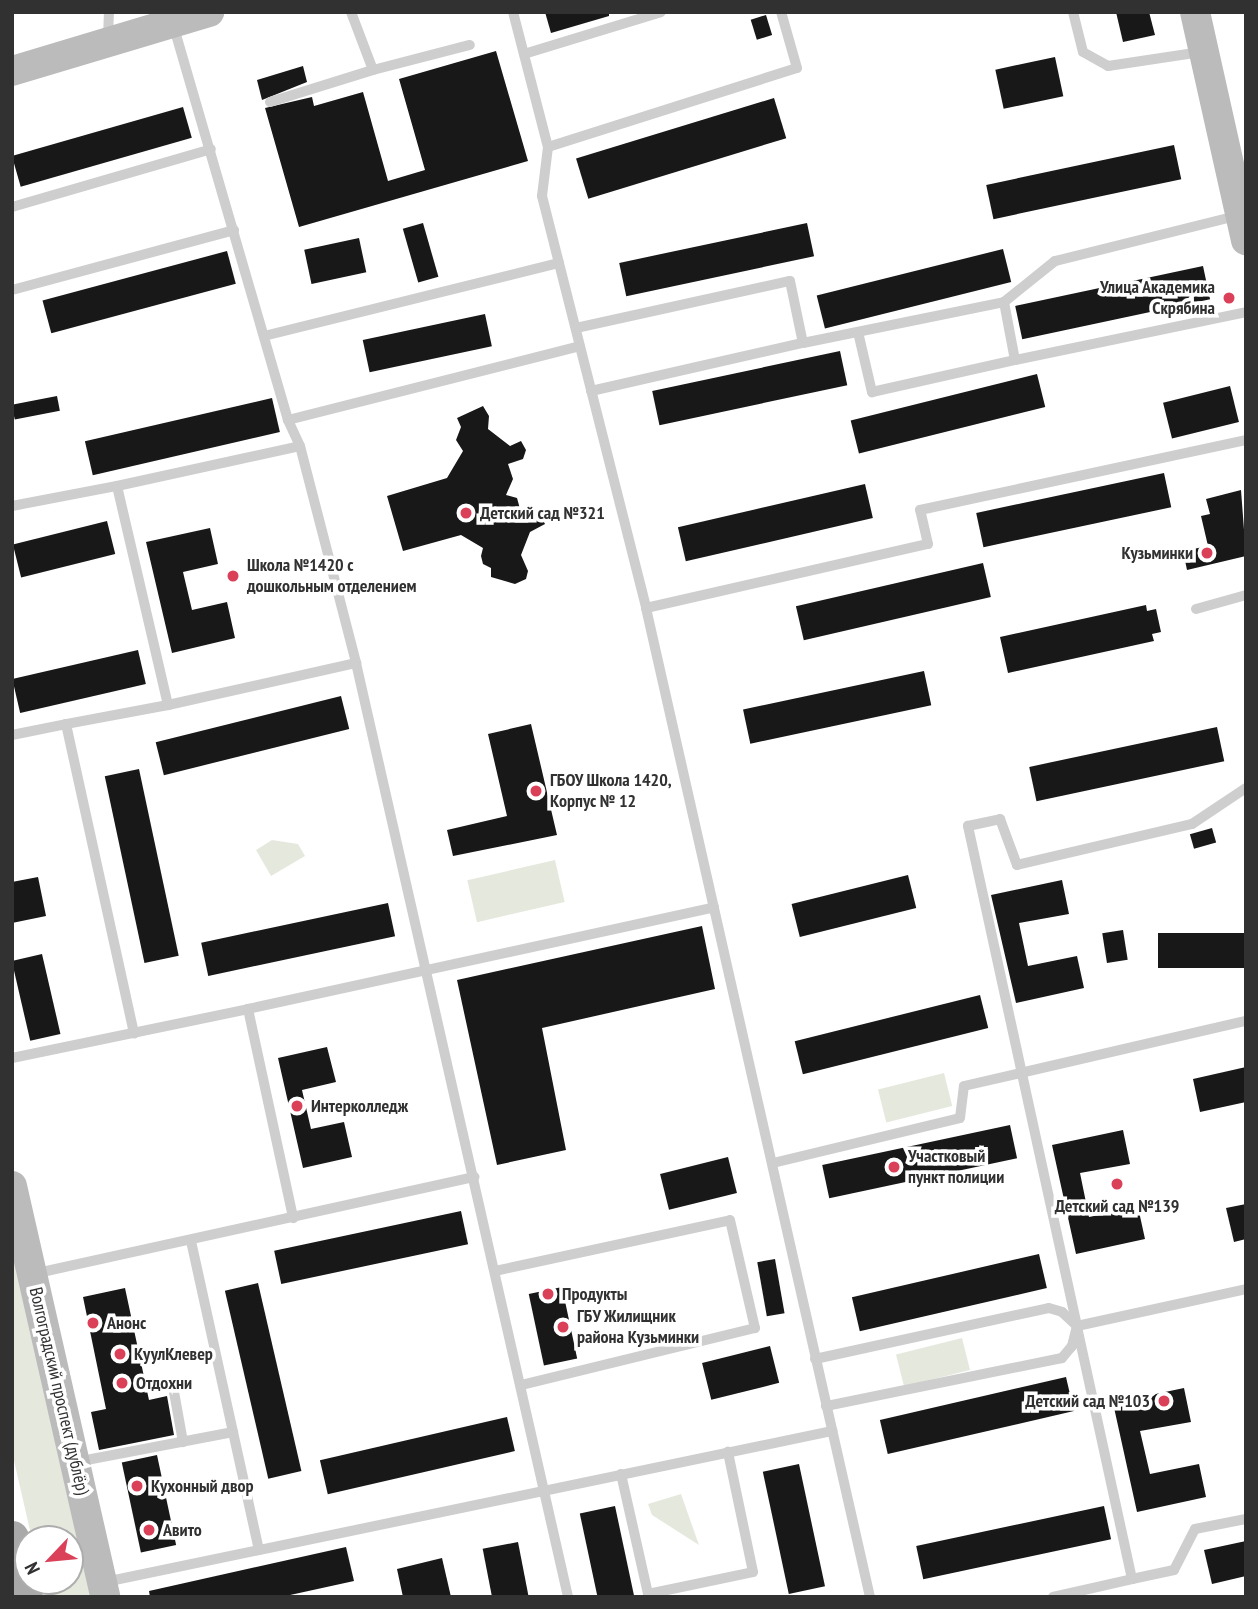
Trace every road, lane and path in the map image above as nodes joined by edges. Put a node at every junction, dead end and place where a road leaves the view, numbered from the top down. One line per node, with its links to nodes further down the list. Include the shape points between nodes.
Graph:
1 (109, 12): 10 (lane)
2 (209, 12): 9 (main road)
3 (351, 12): 14 (lane)
4 (513, 12): 13 (lane)
5 (662, 12): 13 (lane)
6 (781, 12): 17 (lane, via 797,68)
7 (1073, 12): 12 (lane, via 1083,52 1108,66)
8 (1195, 12): 12 (main road)
9 (172, 23): 10 (main road); 18 (lane)
10 (108, 42): 15 (main road)
11 (470, 44): 14 (lane)
12 (1204, 51): 20 (main road)
13 (524, 54): 17 (lane)
14 (373, 70): 16 (lane)
15 (12, 71)
16 (270, 102)
17 (548, 147): 22 (lane, via 542,196)
18 (211, 149): 19 (lane); 21 (lane)
19 (12, 207)
20 (1244, 222): 24 (lane, via 1055,261)
21 (234, 230): 23 (lane); 28 (lane)
22 (559, 263): 26 (lane); 28 (lane)
23 (12, 290)
24 (1004, 302): 27 (lane); 31 (lane)
25 (1246, 312): 31 (lane)
26 (576, 328): 29 (lane, via 790,281); 30 (lane)
27 (858, 332): 29 (lane); 31 (lane, via 872,392)
28 (264, 336): 33 (lane)
29 (803, 343): 32 (lane)
30 (580, 346): 32 (lane); 33 (lane)
31 (1015, 360)
32 (591, 391): 39 (lane)
33 (288, 420): 35 (lane)
34 (1246, 440): 39 (lane, via 920,510 928,544)
35 (300, 446): 36 (lane); 41 (lane)
36 (117, 486): 37 (lane); 42 (lane)
37 (12, 506)
38 (1246, 595): 40 (lane)
39 (646, 608): 46 (lane)
40 (1196, 608)
41 (356, 663): 42 (lane); 47 (lane)
42 (168, 705): 43 (lane)
43 (66, 724): 44 (lane); 50 (lane)
44 (12, 735)
45 (1246, 788): 52 (lane, via 1192,824 1017,865 1000,819 968,826)
46 (714, 907): 47 (lane); 53 (lane)
47 (427, 972): 48 (lane); 54 (lane)
48 (248, 1009): 50 (lane); 56 (lane)
49 (1246, 1021): 52 (lane)
50 (134, 1034): 51 (lane)
51 (12, 1058)
52 (1019, 1072): 53 (lane, via 964,1086 961,1118); 61 (lane)
53 (773, 1163): 62 (lane)
54 (474, 1177): 56 (lane); 58 (lane)
55 (12, 1186): 59 (main road, Волгоградский проспект (дублёр))
56 (293, 1218): 57 (lane)
57 (191, 1241): 59 (lane); 67 (lane)
58 (495, 1271): 63 (lane); 63 (lane, via 730,1220 746,1288 755,1328)
59 (33, 1274): 70 (main road, Волгоградский проспект (дублёр))
60 (1246, 1289): 61 (lane)
61 (1077, 1325): 62 (lane, via 1049,1308); 65 (lane, via 1072,1346 1062,1358); 76 (lane)
62 (816, 1359): 65 (lane)
63 (521, 1385): 72 (lane)
64 (174, 1392): 68 (lane)
65 (826, 1406): 66 (lane)
66 (832, 1431): 69 (lane); 80 (lane)
67 (233, 1432): 68 (lane); 75 (lane)
68 (183, 1442): 70 (lane)
69 (728, 1452): 71 (lane); 71 (lane, via 753,1572 648,1594)
70 (76, 1462): 77 (main road, Волгоградский проспект (дублёр))
71 (621, 1474): 72 (lane)
72 (545, 1489): 75 (lane); 79 (lane)
73 (1246, 1519): 76 (lane, via 1195,1529 1174,1570)
74 (12, 1537): 78 (main road)
75 (259, 1550): 77 (lane)
76 (1132, 1579): 81 (lane)
77 (103, 1590)
78 (26, 1597)
79 (568, 1597)
80 (870, 1597)
81 (1053, 1597)

